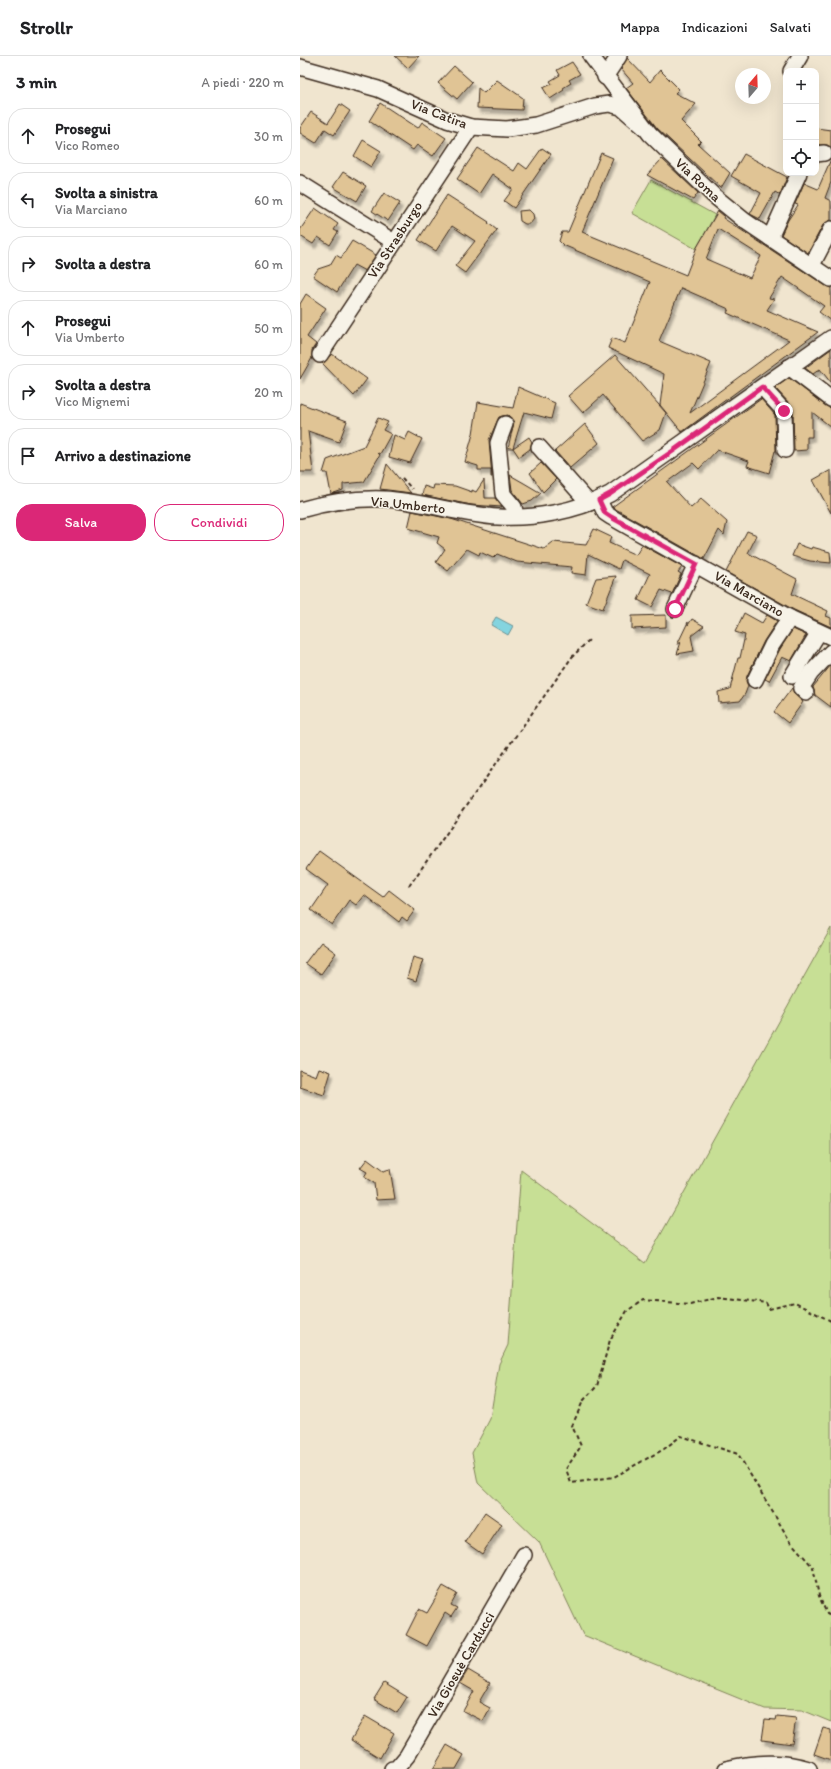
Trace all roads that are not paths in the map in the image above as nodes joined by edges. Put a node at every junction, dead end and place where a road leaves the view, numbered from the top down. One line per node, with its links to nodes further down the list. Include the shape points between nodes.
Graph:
1 (591, 56): 6 (street, Via Roma)
2 (619, 56): 6 (street)
3 (800, 56): 5 (street)
4 (300, 67): 8 (street, Via Catira, via 378,89 447,120)
5 (793, 68)
6 (605, 77): 7 (street, via 607,89); 9 (street, Via Roma, via 617,89)
7 (595, 106): 8 (street, Via Catira, via 536,125 507,129); 9 (street, Via Catira, via 609,104 621,107)
8 (471, 127): 14 (street, Via Strasburgo)
9 (644, 127): 13 (street, Via Roma, via 713,195)
10 (798, 176): 13 (street)
11 (300, 183): 14 (street)
12 (831, 229): 15 (street)
13 (770, 238): 15 (street, Via Roma)
14 (394, 242): 18 (street, Via Strasburgo)
15 (812, 265): 16 (street, Via Roma)
16 (831, 279)
17 (831, 338): 19 (street)
18 (320, 355)
19 (789, 367): 20 (street); 21 (street)
20 (762, 387): 24 (street, via 784,411); 25 (street, Via Umberto)
21 (831, 399)
22 (505, 424): 27 (street, via 498,443 503,494 514,507)
23 (539, 447): 25 (street, Via Marciano, via 563,474)
24 (785, 450)
25 (598, 505): 27 (street, Via Umberto, via 532,517); 28 (street, Via Marciano)
26 (300, 510): 27 (street, Via Umberto, via 329,502 384,499 480,515)
27 (516, 516)
28 (696, 564): 29 (street); 30 (street, Via Marciano)
29 (675, 609)
30 (790, 618): 31 (street, Via Marciano); 34 (street, via 772,645)
31 (825, 635): 33 (street)
32 (831, 652): 35 (street, via 811,673 802,688)
33 (792, 676)
34 (755, 680)
35 (806, 693)
36 (524, 1555): 38 (street, Via Giosuè Carducci, via 407,1756)
37 (392, 1769): 38 (street, Via Giosuè Carducci)
38 (396, 1769)
39 (726, 1769): 40 (street, via 751,1763 788,1764)
40 (809, 1769)

